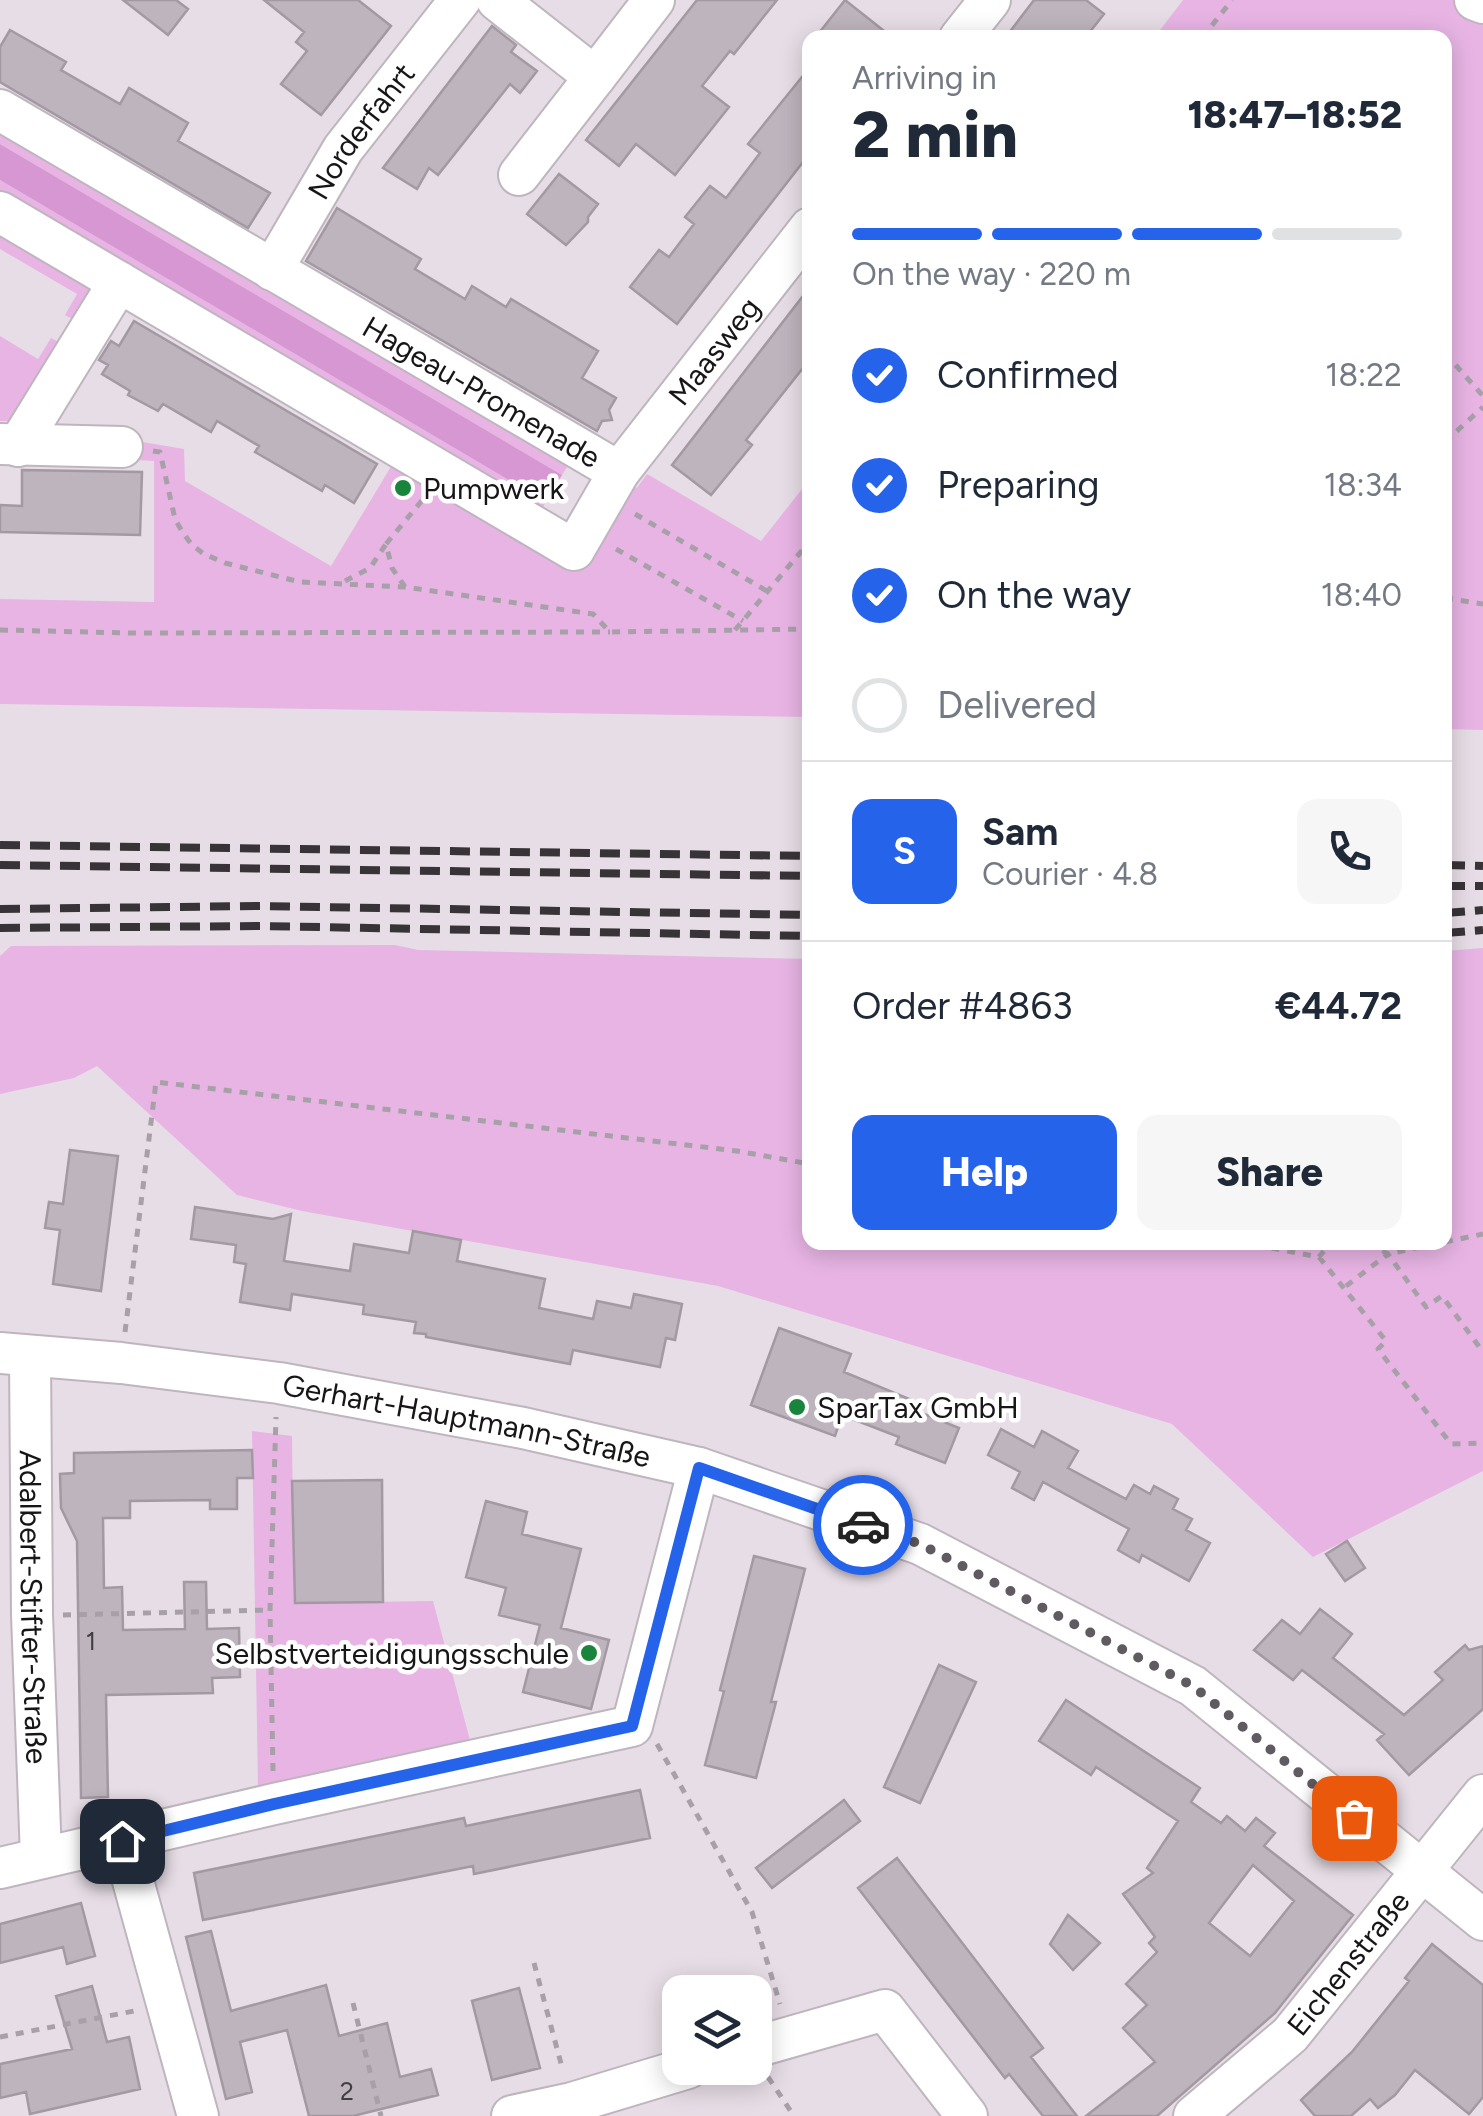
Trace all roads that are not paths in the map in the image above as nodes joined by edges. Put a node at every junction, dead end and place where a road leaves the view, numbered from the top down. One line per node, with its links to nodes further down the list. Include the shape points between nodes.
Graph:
1 (460, 0): 13 (street, Norderfahrt, via 344,148)
2 (497, 0): 8 (street)
3 (654, 0): 8 (street)
4 (990, 0): 7 (street)
5 (1475, 0): 6 (street)
6 (1483, 2)
7 (966, 30)
8 (595, 77): 10 (street)
9 (0, 110): 13 (street, Hageau-Promenade)
10 (519, 175)
11 (0, 212): 14 (street)
12 (802, 238): 17 (street, Maasweg)
13 (272, 270): 17 (street, Hageau-Promenade)
14 (119, 282): 15 (street); 17 (street, Hageau-Promenade, via 574,550)
15 (9, 445): 16 (street)
16 (122, 447)
17 (612, 484)
18 (15, 1355): 19 (street, Gerhart-Hauptmann-Straße, via 279,1384); 22 (street, Adalbert-Stifter-Straße)
19 (699, 1468): 21 (street, via 632,1726); 24 (street, Gerhart-Hauptmann-Straße, via 920,1544 1193,1686)
20 (1483, 1794): 24 (street, Eichenstraße)
21 (122, 1841): 22 (street); 28 (street)
22 (40, 1858): 23 (street)
23 (0, 1868)
24 (1421, 1873): 25 (street, Gerhart-Hauptmann-Straße); 31 (street, Eichenstraße, via 1290,2035)
25 (1483, 1920)
26 (772, 2051): 30 (street, via 885,2010)
27 (662, 2076): 29 (street)
28 (198, 2116)
29 (512, 2116)
30 (967, 2116)
31 (1194, 2116)

